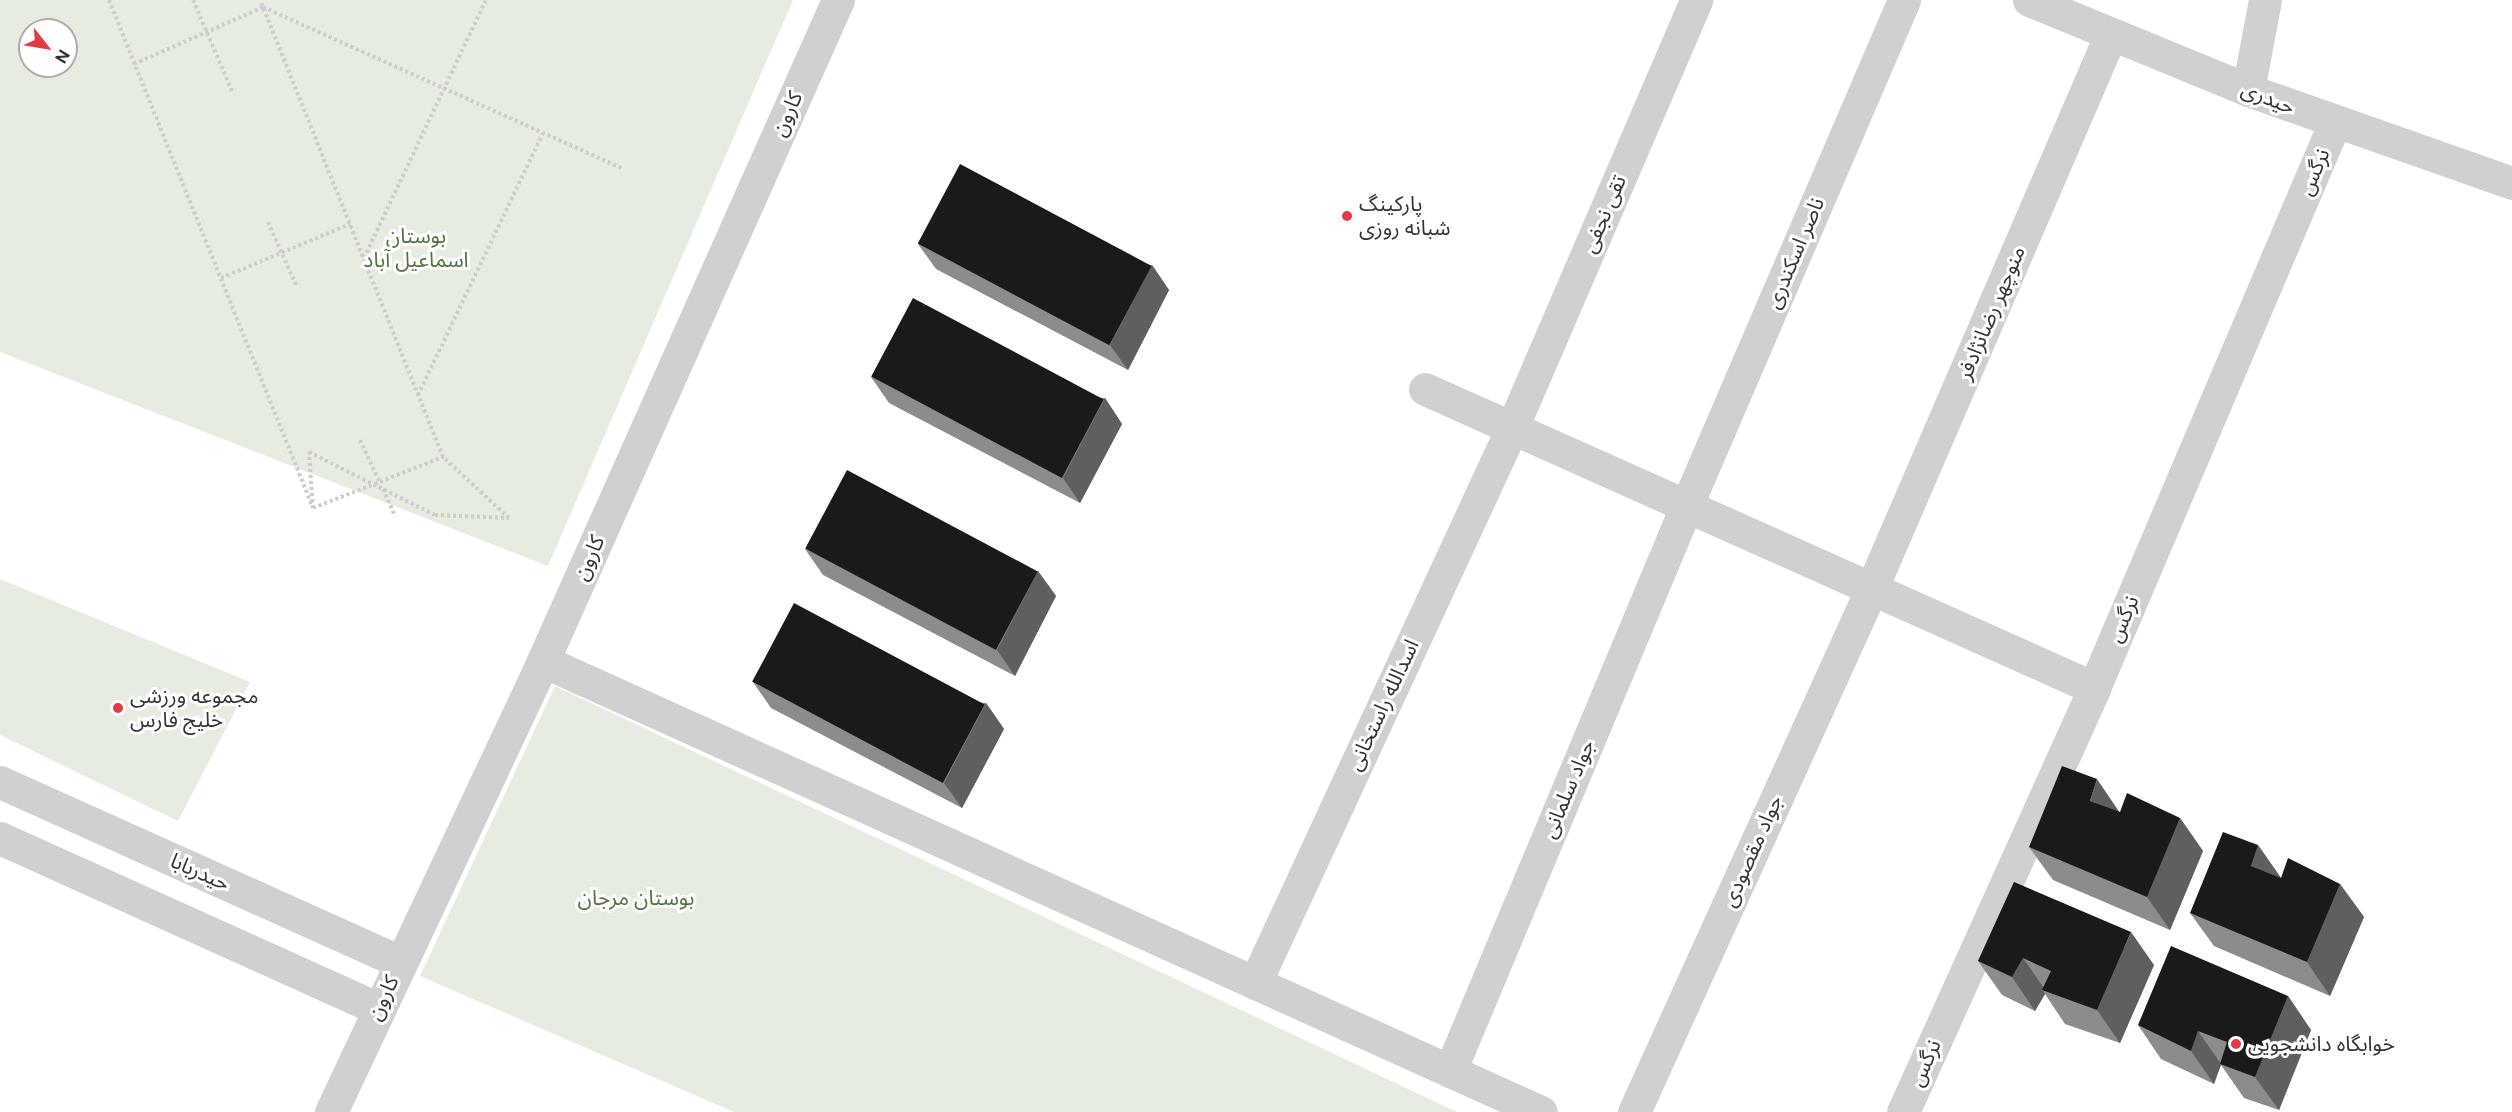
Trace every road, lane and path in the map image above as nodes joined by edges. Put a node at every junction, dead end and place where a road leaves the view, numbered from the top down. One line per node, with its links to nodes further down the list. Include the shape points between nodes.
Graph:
1 (109, 0): 13 (path)
2 (193, 0): 11 (path)
3 (261, 0): 10 (path)
4 (486, 0): 14 (path)
5 (838, 0): 37 (street, کارون)
6 (1696, 0): 29 (street, تقی نجفی)
7 (1904, 0): 33 (street, ناصر اسکندری)
8 (2029, 0): 12 (street, حیدری)
9 (2265, 0): 15 (street)
10 (263, 7): 11 (path); 14 (path); 22 (path)
11 (206, 32): 13 (path); 16 (path)
12 (2110, 36): 15 (street, حیدری); 36 (street, منوچهر رضانژادفر)
13 (134, 63): 25 (path)
14 (443, 88): 18 (path); 24 (path)
15 (2248, 90): 17 (street, حیدری)
16 (232, 91)
17 (2335, 122): 20 (street, حیدری); 38 (street, نرگس)
18 (543, 133): 19 (path); 28 (path)
19 (623, 169)
20 (2512, 183)
21 (268, 222): 23 (path)
22 (350, 224): 23 (path); 24 (path)
23 (281, 253): 25 (path); 26 (path)
24 (364, 259): 28 (path)
25 (220, 278): 34 (path)
26 (296, 285)
27 (1425, 389): 29 (street)
28 (418, 395): 31 (path)
29 (1512, 428): 33 (street); 42 (street, اسدالله راستخانی)
30 (360, 440): 32 (path)
31 (443, 457): 32 (path); 34 (path, via 509,518 435,515 309,452)
32 (379, 482): 34 (path); 35 (path)
33 (1686, 507): 36 (street); 44 (street, جواد سلمانی)
34 (313, 508)
35 (395, 516)
36 (1871, 590): 38 (street); 47 (street, جواد مقصودی)
37 (543, 662): 41 (street, کارون); 42 (street)
38 (2094, 688): 48 (street, نرگس)
39 (0, 782): 41 (street, حيدربابا)
40 (0, 838): 43 (street)
41 (400, 962): 43 (street, کارون)
42 (1255, 983): 44 (street)
43 (378, 1008): 45 (street, کارون)
44 (1450, 1071): 46 (street)
45 (331, 1112)
46 (1541, 1112)
47 (1634, 1112)
48 (1903, 1112)

